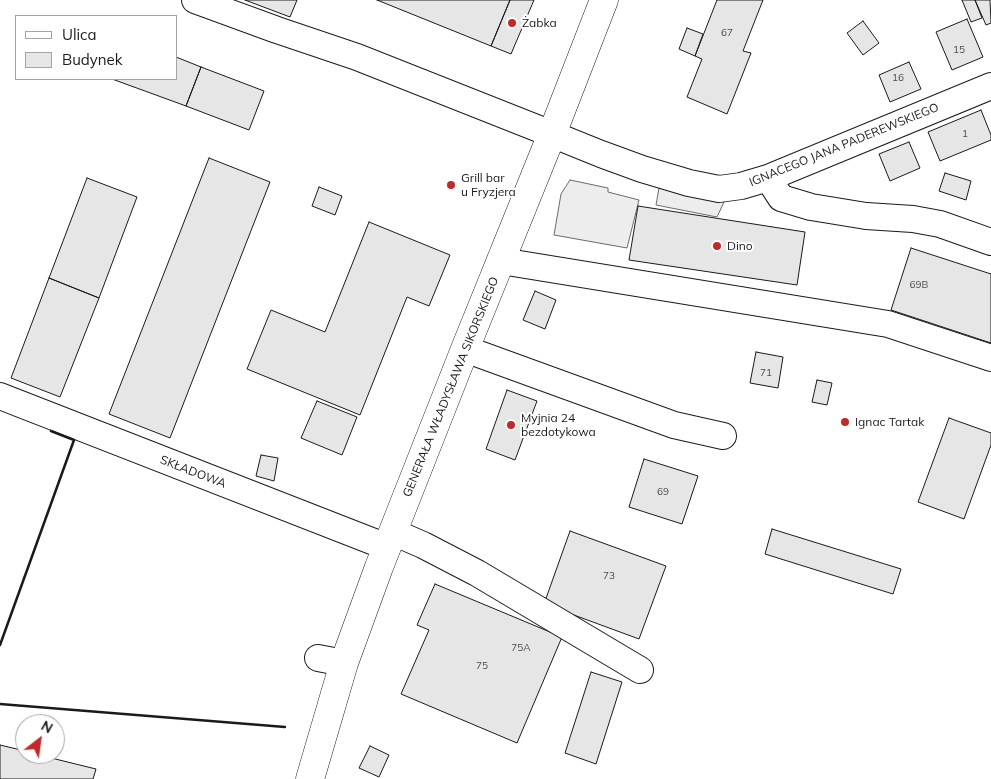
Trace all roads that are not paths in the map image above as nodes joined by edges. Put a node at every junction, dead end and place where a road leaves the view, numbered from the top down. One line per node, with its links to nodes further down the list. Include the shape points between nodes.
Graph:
1 (195, 0): 4 (street, IGNACEGO JANA PADEREWSKIEGO, via 357,57)
2 (604, 0): 4 (main road, GENERAŁA WŁADYSŁAWA SIKORSKIEGO)
3 (991, 86): 5 (street, IGNACEGO JANA PADEREWSKIEGO)
4 (552, 134): 5 (street, IGNACEGO JANA PADEREWSKIEGO, via 642,169 689,183 719,189); 7 (main road, GENERAŁA WŁADYSŁAWA SIKORSKIEGO)
5 (768, 178): 6 (street, via 781,198 866,216 940,224)
6 (991, 242)
7 (501, 261): 8 (main road, GENERAŁA WŁADYSŁAWA SIKORSKIEGO); 9 (street, via 888,324)
8 (465, 349): 11 (street, via 674,425); 12 (main road, GENERAŁA WŁADYSŁAWA SIKORSKIEGO)
9 (991, 358)
10 (0, 396): 12 (street, SKŁADOWA)
11 (724, 436)
12 (390, 539): 13 (street, SKŁADOWA, via 423,545 477,573); 14 (main road, GENERAŁA WŁADYSŁAWA SIKORSKIEGO, via 331,660)
13 (640, 670)
14 (310, 779)

